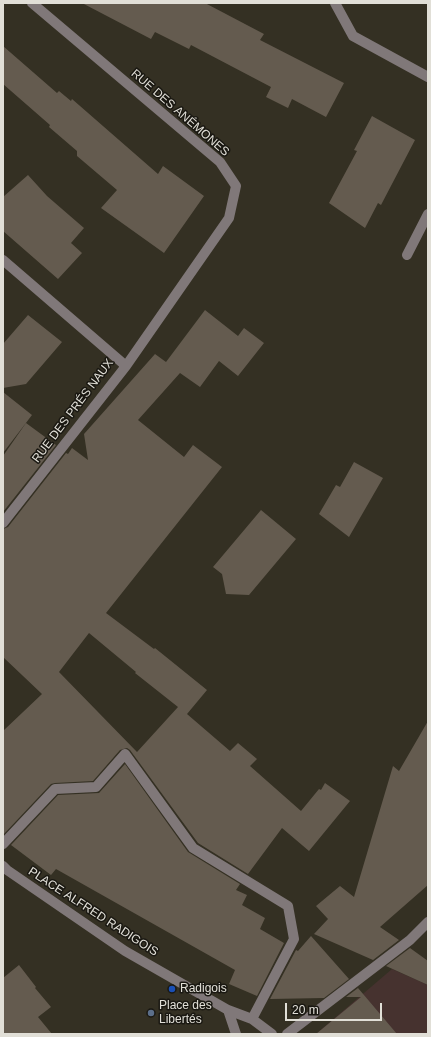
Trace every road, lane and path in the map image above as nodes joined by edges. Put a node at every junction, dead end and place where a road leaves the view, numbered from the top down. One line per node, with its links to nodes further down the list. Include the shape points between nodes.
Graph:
1 (32, 3): 7 (street, RUE DES ANÉMONES, via 220,162 236,186 229,218)
2 (335, 3): 3 (street, via 353,36)
3 (428, 77)
4 (428, 214): 5 (street)
5 (407, 255)
6 (3, 260): 7 (street, RUE DES PRÉS NAUX)
7 (126, 366): 8 (street, RUE DES PRÉS NAUX)
8 (3, 524)
9 (3, 844): 13 (street, via 55,789 96,787 125,754 193,848 288,906 294,939)
10 (4, 870): 12 (street, PLACE ALFRED RADIGOIS, via 125,951)
11 (428, 922): 16 (street, via 410,940)
12 (228, 1010): 13 (street, PLACE ALFRED RADIGOIS); 14 (street)
13 (252, 1019): 15 (street, PLACE ALFRED RADIGOIS)
14 (236, 1034)
15 (272, 1034)
16 (287, 1034)

